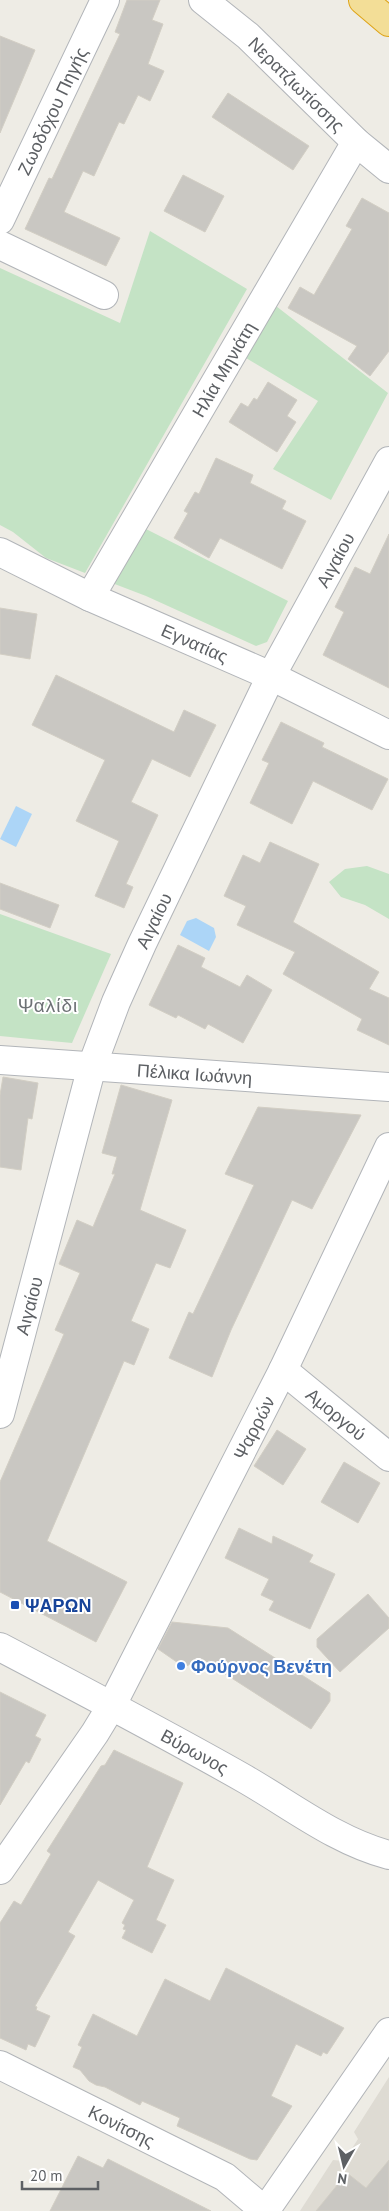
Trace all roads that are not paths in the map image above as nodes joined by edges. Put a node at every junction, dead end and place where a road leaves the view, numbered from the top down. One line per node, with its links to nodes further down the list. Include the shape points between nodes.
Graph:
1 (105, 0): 7 (street, Ζωοδόχου Πηγής)
2 (203, 0): 5 (street, Νερατζιωτίσσης, via 248,36)
3 (364, 0): 4 (highway)
4 (389, 22)
5 (356, 142): 6 (street, Νερατζιωτίσσης); 12 (street, Ηλία Μηνιάτη)
6 (389, 169)
7 (0, 220)
8 (0, 245): 9 (street)
9 (104, 294)
10 (389, 461): 13 (street, Αιγαίου)
11 (0, 552): 12 (street, Εγνατίας)
12 (90, 597): 13 (street, Εγνατίας)
13 (270, 676): 14 (street, Εγνατίας); 16 (street, Αιγαίου, via 142,944)
14 (389, 735)
15 (0, 1060): 16 (street, Πέλικα Ιωάννη)
16 (92, 1066): 17 (street, Πέλικα Ιωάννη); 20 (street, Αιγαίου)
17 (389, 1087)
18 (389, 1146): 19 (street, Ψαρρών)
19 (283, 1370): 21 (street, Αμοργού); 23 (street, Ψαρρών)
20 (0, 1414)
21 (389, 1457)
22 (0, 1647): 23 (street, Βύρωνος)
23 (112, 1705): 24 (street, Βύρωνος, via 254,1784 332,1832); 25 (street, Ψαρρών)
24 (389, 1855)
25 (0, 1870)
26 (389, 2032): 28 (street)
27 (0, 2066): 28 (street, Κονίτσης, via 226,2178)
28 (265, 2211)

